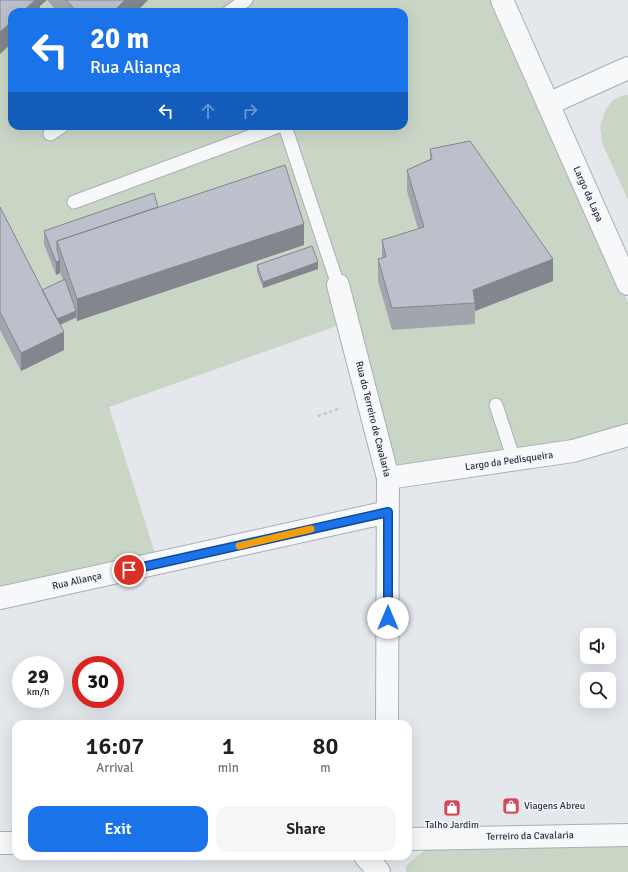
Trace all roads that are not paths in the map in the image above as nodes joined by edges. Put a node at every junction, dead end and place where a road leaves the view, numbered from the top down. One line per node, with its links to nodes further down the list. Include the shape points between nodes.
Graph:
1 (246, 0): 3 (lane)
2 (502, 0): 5 (street, Largo da Lapa)
3 (235, 8)
4 (628, 68): 5 (street)
5 (548, 104): 11 (street, Largo da Lapa)
6 (56, 130): 9 (lane)
7 (268, 130): 10 (lane)
8 (286, 130): 12 (lane)
9 (50, 134)
10 (74, 202)
11 (628, 284)
12 (338, 285): 16 (street, Rua do Terreiro de Cavalaria)
13 (496, 405): 15 (lane)
14 (628, 435): 15 (street, Largo da Pedisqueira, via 573,451)
15 (514, 460): 16 (street, Largo da Pedisqueira)
16 (388, 478): 17 (street, Rua do Terreiro de Cavalaria)
17 (388, 512): 18 (street, Rua Aliança); 19 (street, Rua do Terreiro de Cavalaria)
18 (0, 598)
19 (387, 720)
20 (628, 835): 21 (street, Terreiro da Cavalaria)
21 (412, 839)
22 (0, 843): 23 (street)
23 (12, 843)
24 (368, 860): 26 (street)
25 (387, 860): 27 (street)
26 (379, 872)
27 (388, 872)

